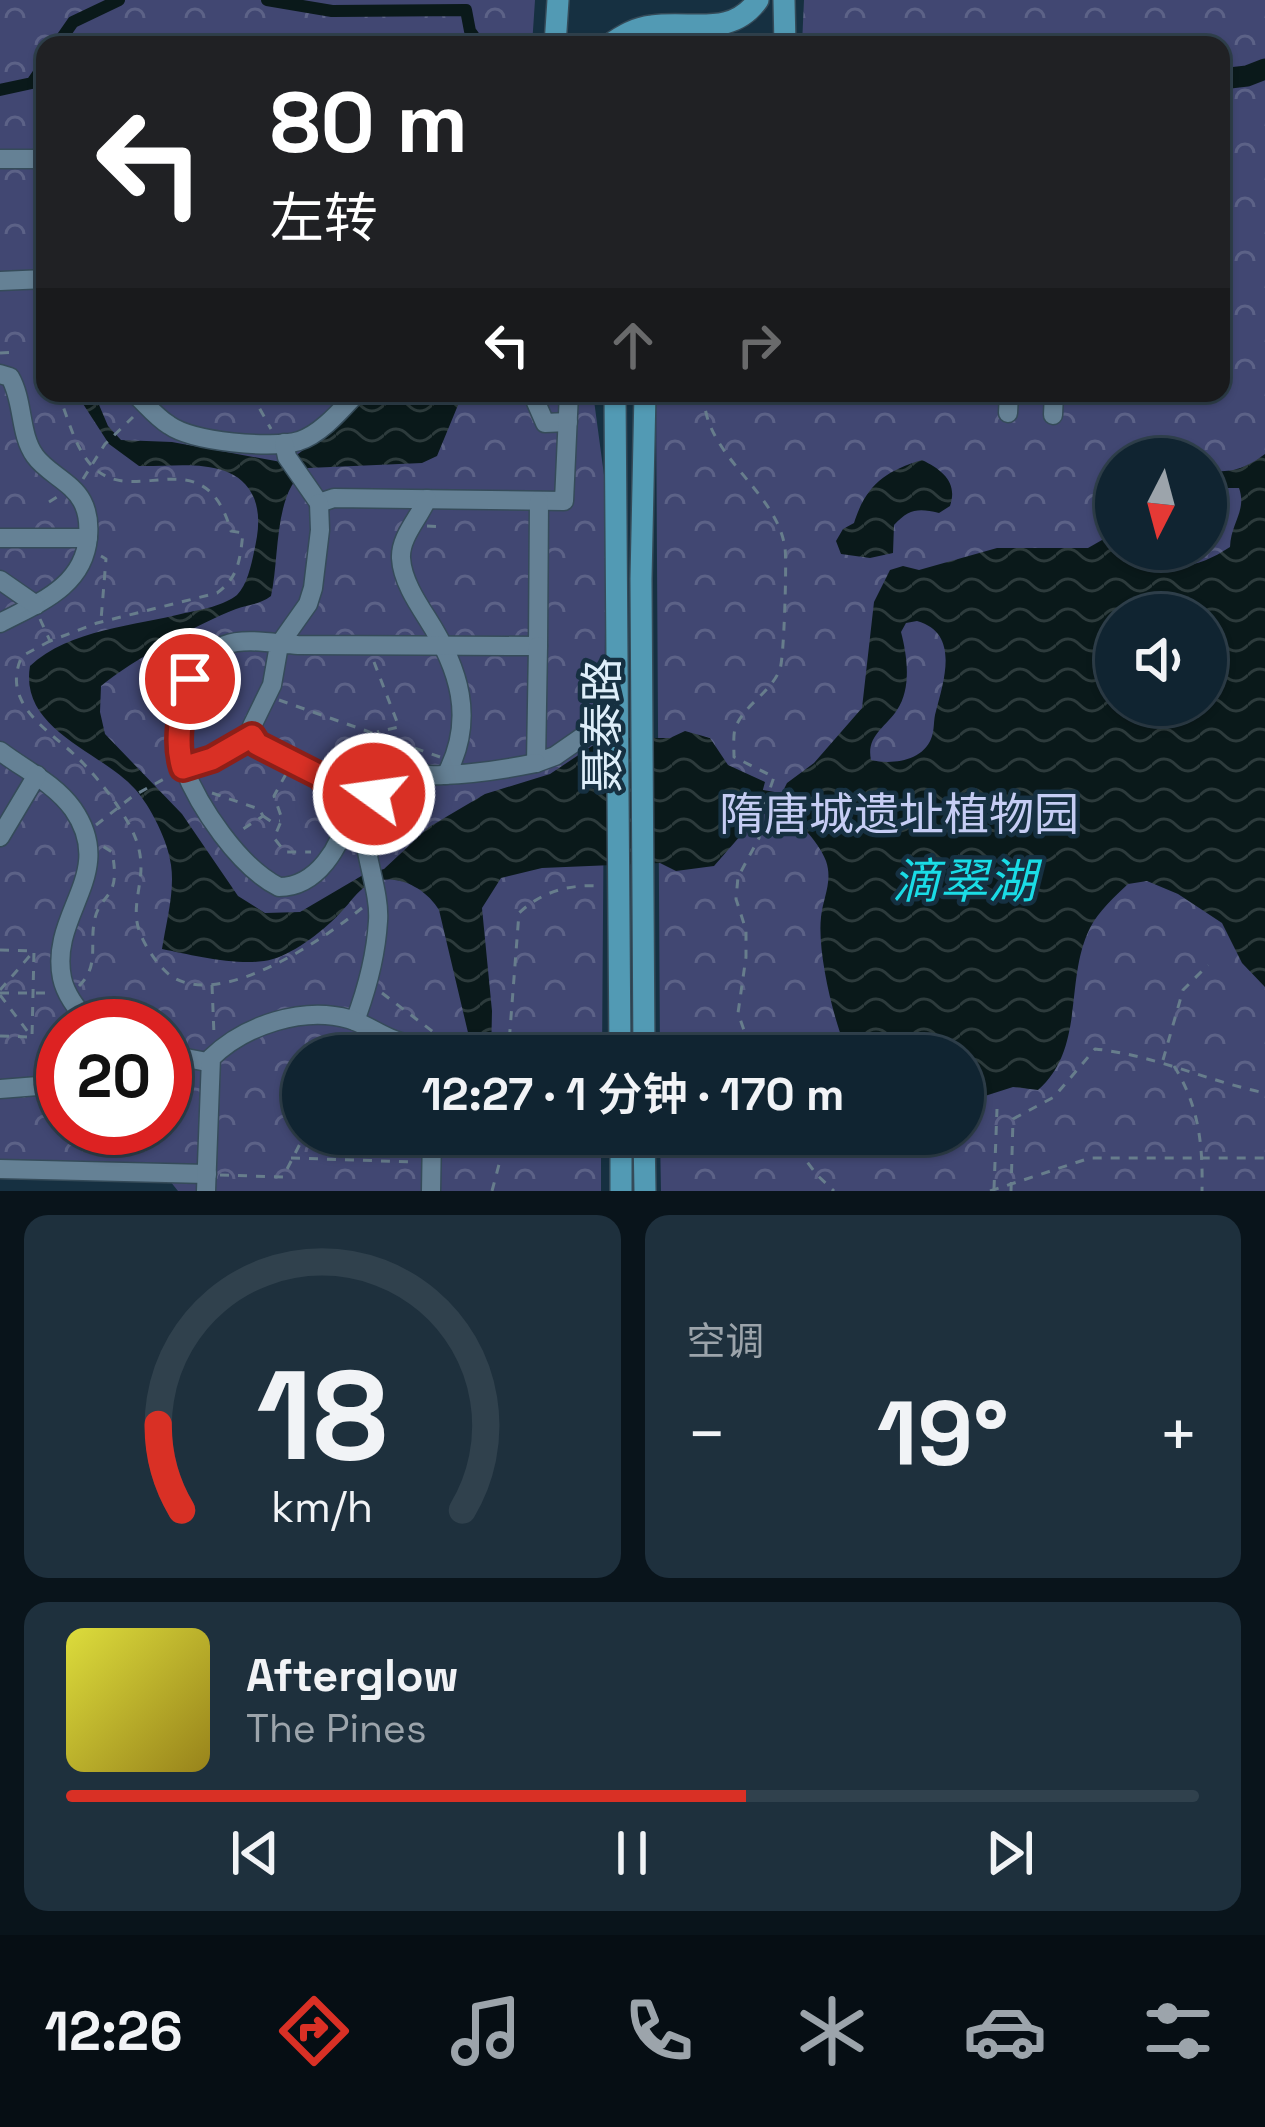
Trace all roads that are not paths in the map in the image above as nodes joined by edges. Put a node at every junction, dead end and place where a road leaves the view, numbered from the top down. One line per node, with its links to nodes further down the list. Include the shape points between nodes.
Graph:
1 (558, 0): 5 (main road)
2 (758, 0): 4 (main road, via 720,27)
3 (784, 0): 8 (main road)
4 (687, 25): 6 (main road); 7 (main road)
5 (556, 36)
6 (622, 36)
7 (711, 36)
8 (785, 36)
9 (0, 159): 10 (street)
10 (36, 159)
11 (36, 279): 12 (street)
12 (0, 281)
13 (0, 374): 28 (street, via 20,395 34,455 82,500)
14 (144, 402): 23 (street, via 190,435)
15 (348, 402): 23 (street, via 319,430)
16 (536, 402): 22 (street, via 545,424)
17 (569, 402): 22 (street)
18 (615, 402): 48 (main road, 聂泰路)
19 (645, 402): 49 (main road, 聂泰路)
20 (1054, 402): 21 (street)
21 (1053, 416)
22 (568, 422): 25 (street, via 564,501)
23 (282, 447): 26 (street)
24 (428, 500): 25 (street); 26 (street); 33 (street, via 401,559)
25 (539, 501): 34 (street)
26 (319, 503): 32 (street, via 313,588)
27 (0, 538): 28 (street)
28 (87, 543): 30 (street, via 77,572)
29 (0, 580): 30 (street)
30 (35, 606): 31 (street)
31 (0, 623)
32 (279, 644): 33 (street); 36 (street); 39 (street, via 221,645 202,662 184,700)
33 (443, 646): 34 (street); 40 (street, via 462,701)
34 (538, 646): 38 (street)
35 (604, 722): 38 (street)
36 (252, 736): 39 (street); 42 (street, via 320,776)
37 (0, 751): 41 (street)
38 (536, 763): 40 (street)
39 (183, 768): 42 (street, via 228,838 280,887 311,876 337,847)
40 (449, 768): 43 (street, via 402,776)
41 (37, 775): 44 (street); 45 (street, via 74,811 91,867 61,944 62,980)
42 (345, 803): 43 (street)
43 (368, 804): 46 (street, via 378,921)
44 (0, 837)
45 (73, 999)
46 (355, 1021): 47 (street); 51 (street, via 288,1018 230,1040)
47 (384, 1035)
48 (620, 1035)
49 (644, 1035)
50 (192, 1059): 51 (street)
51 (209, 1062): 58 (street)
52 (36, 1086): 53 (street)
53 (0, 1089)
54 (432, 1155): 59 (street)
55 (621, 1155): 60 (main road)
56 (644, 1155): 61 (main road)
57 (0, 1169): 58 (street)
58 (207, 1183)
59 (431, 1191)
60 (621, 1191)
61 (645, 1191)

